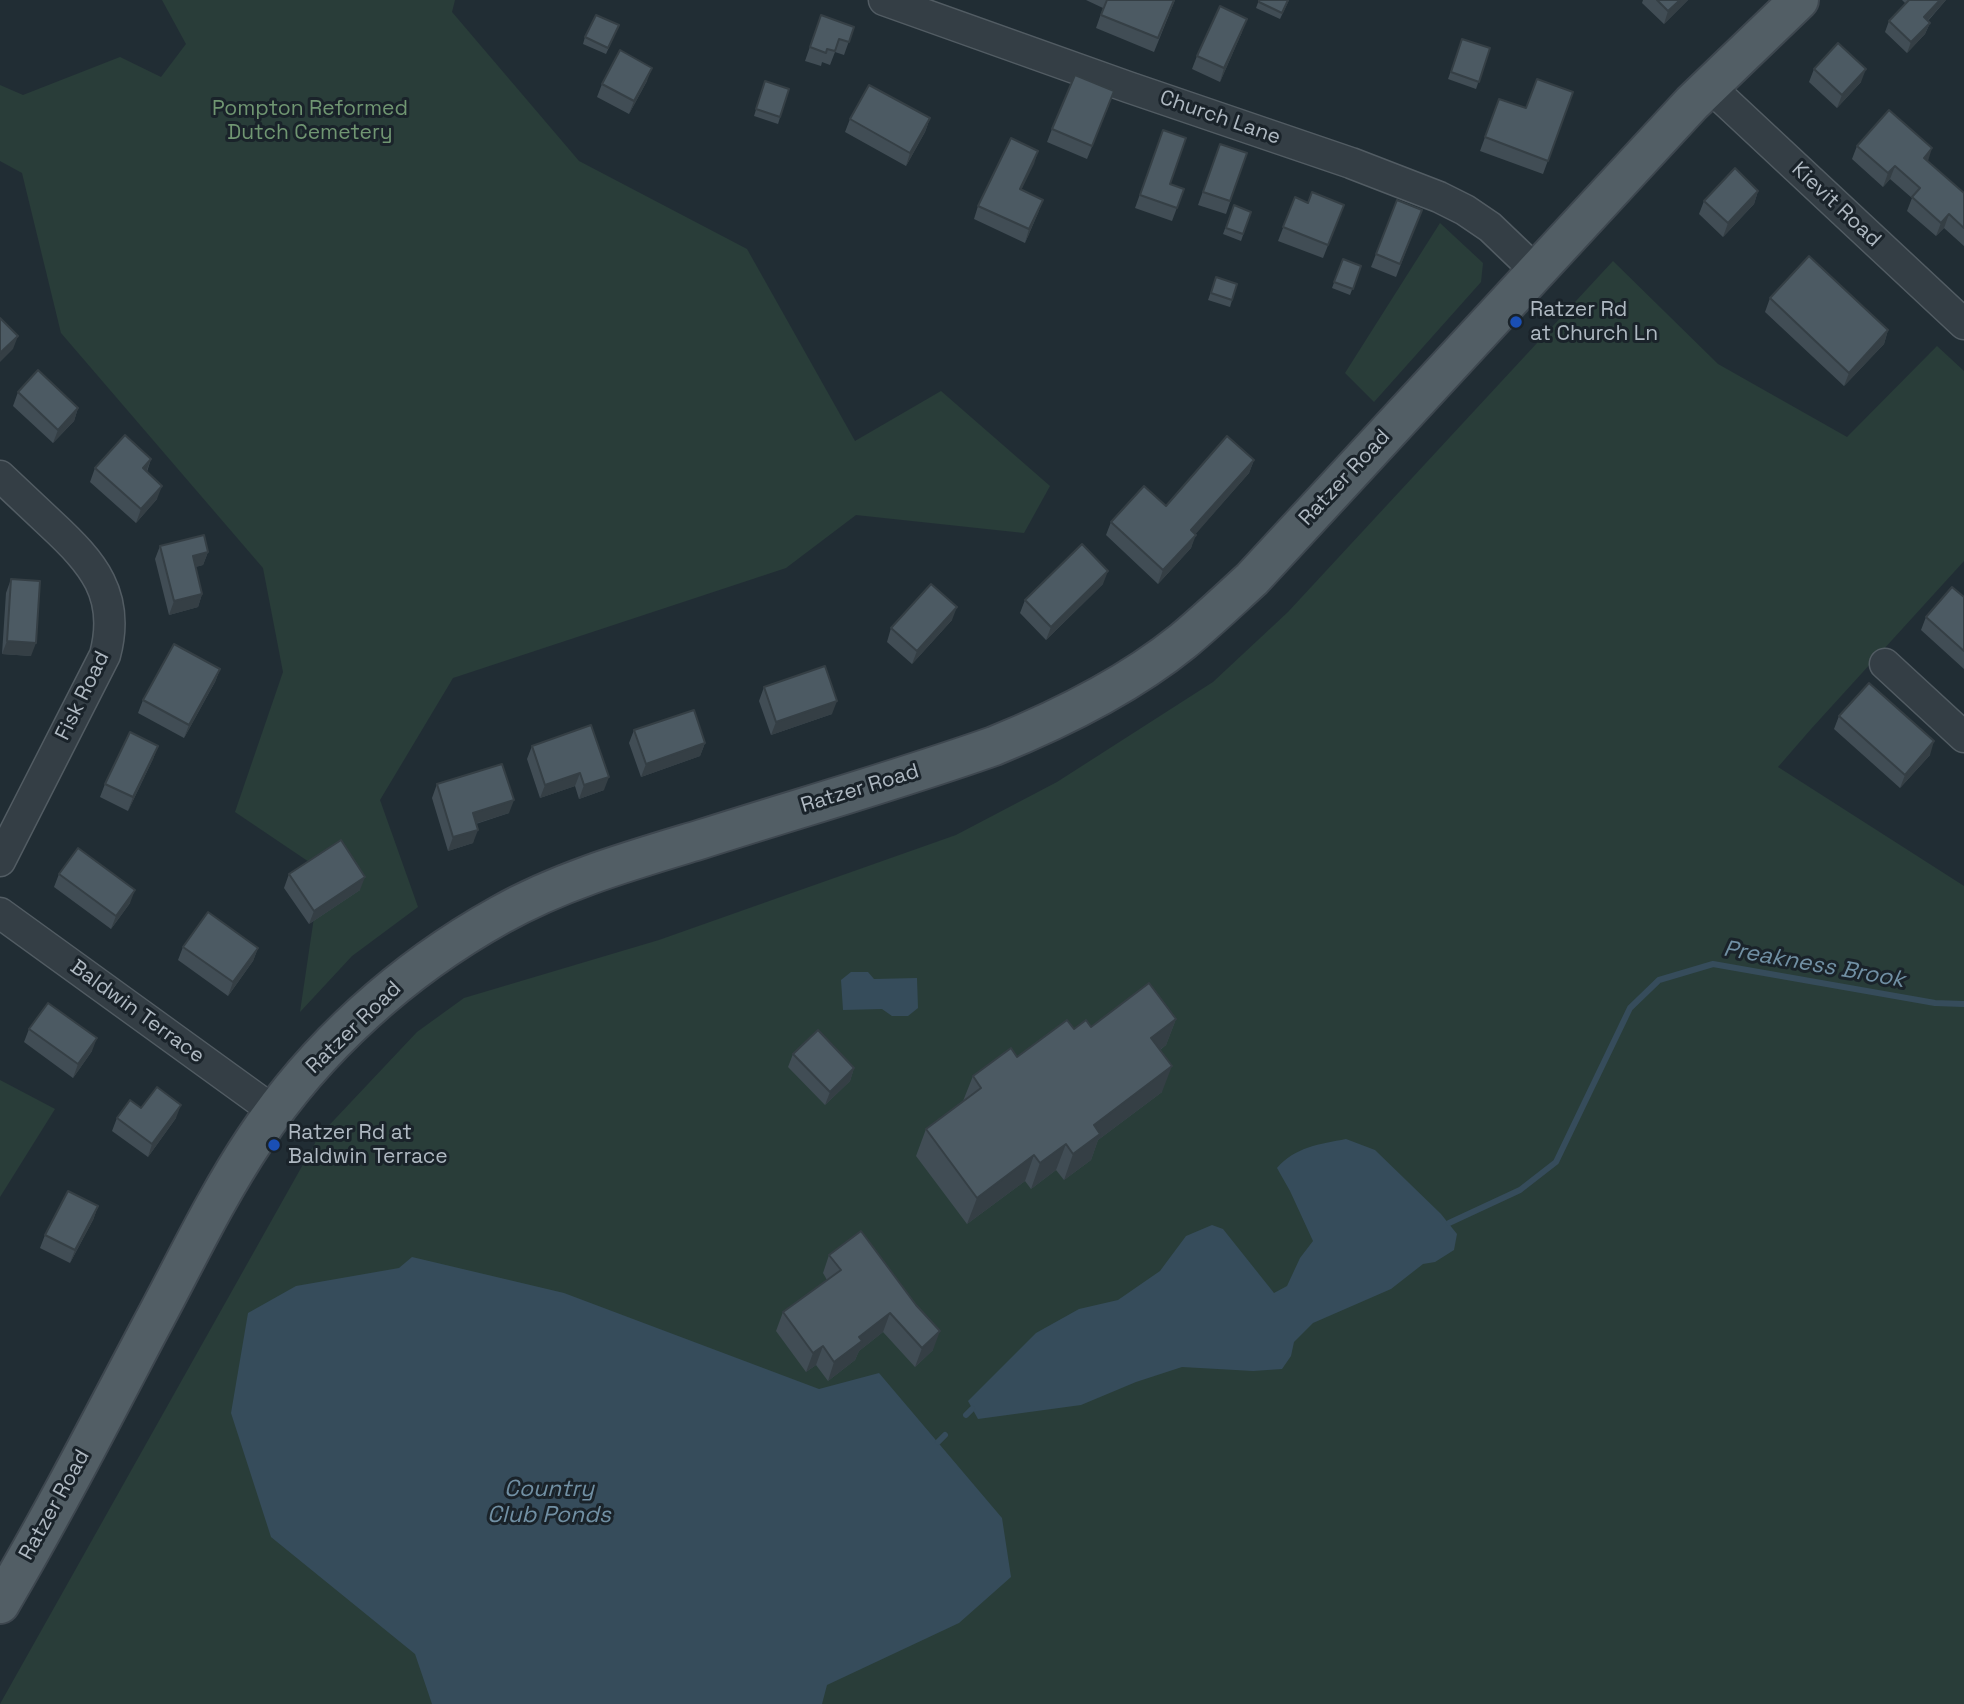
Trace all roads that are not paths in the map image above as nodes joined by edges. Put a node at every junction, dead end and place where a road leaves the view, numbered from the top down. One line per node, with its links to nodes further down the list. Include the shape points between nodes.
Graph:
1 (884, 0): 4 (street, Church Lane, via 1438,197 1490,227)
2 (1799, 0): 3 (main road, Ratzer Road)
3 (1709, 86): 4 (main road, Ratzer Road); 5 (street, Kievit Road)
4 (1536, 271): 11 (main road, Ratzer Road, via 1252,579 1151,664 1041,727 994,746 589,876 501,915 385,994 323,1053)
5 (1964, 324)
6 (0, 476): 9 (street, Fisk Road, via 79,550 94,570 110,614 105,655)
7 (1885, 664): 8 (street)
8 (1964, 737)
9 (0, 861)
10 (0, 913): 11 (street, Baldwin Terrace)
11 (275, 1111): 12 (main road, Ratzer Road, via 225,1186)
12 (0, 1604)

